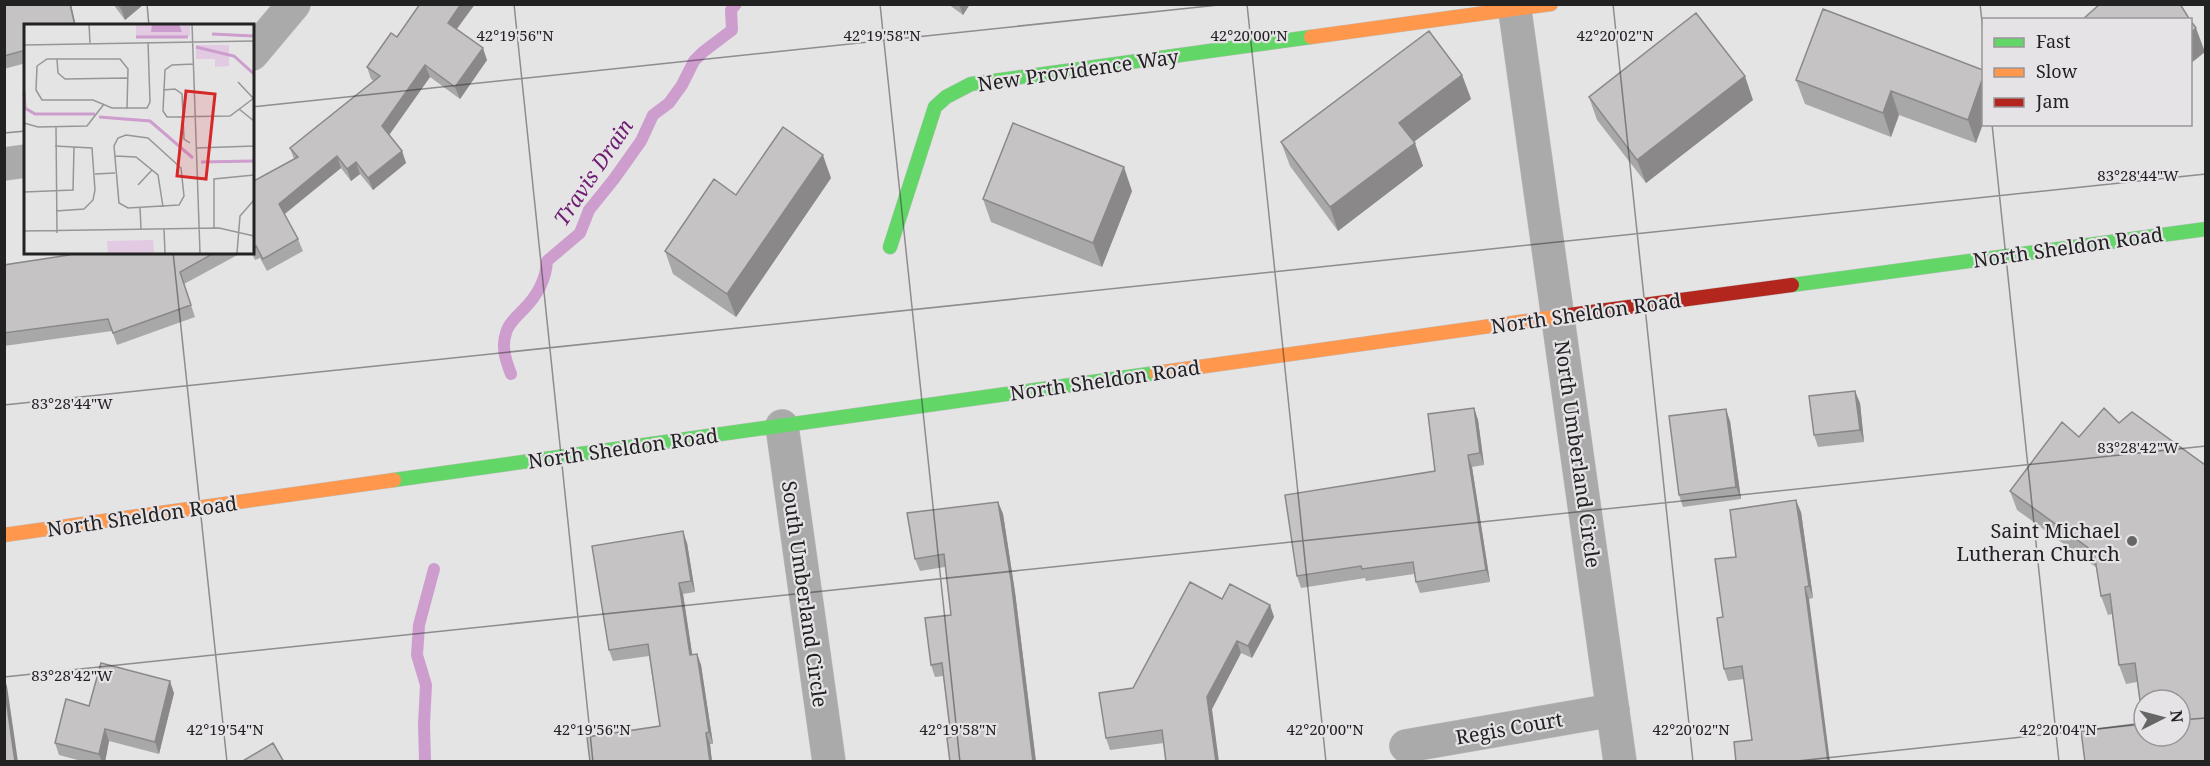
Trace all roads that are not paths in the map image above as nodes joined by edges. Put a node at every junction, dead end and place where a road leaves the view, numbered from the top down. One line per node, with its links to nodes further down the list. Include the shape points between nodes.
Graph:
1 (294, 4): 4 (street)
2 (1551, 4): 3 (street, New Providence Way)
3 (1515, 7): 8 (street, New Providence Way, via 971,84 935,106); 9 (street, North Umberland Circle)
4 (254, 52)
5 (24, 161): 6 (street)
6 (4, 164)
7 (2205, 229): 9 (street, North Sheldon Road)
8 (890, 247)
9 (1558, 316): 10 (street, North Sheldon Road); 12 (street, North Umberland Circle)
10 (782, 426): 11 (street, North Sheldon Road); 14 (street, South Umberland Circle)
11 (4, 535)
12 (1613, 710): 13 (street, Regis Court); 15 (street, North Umberland Circle)
13 (1406, 746)
14 (829, 762)
15 (1620, 762)

